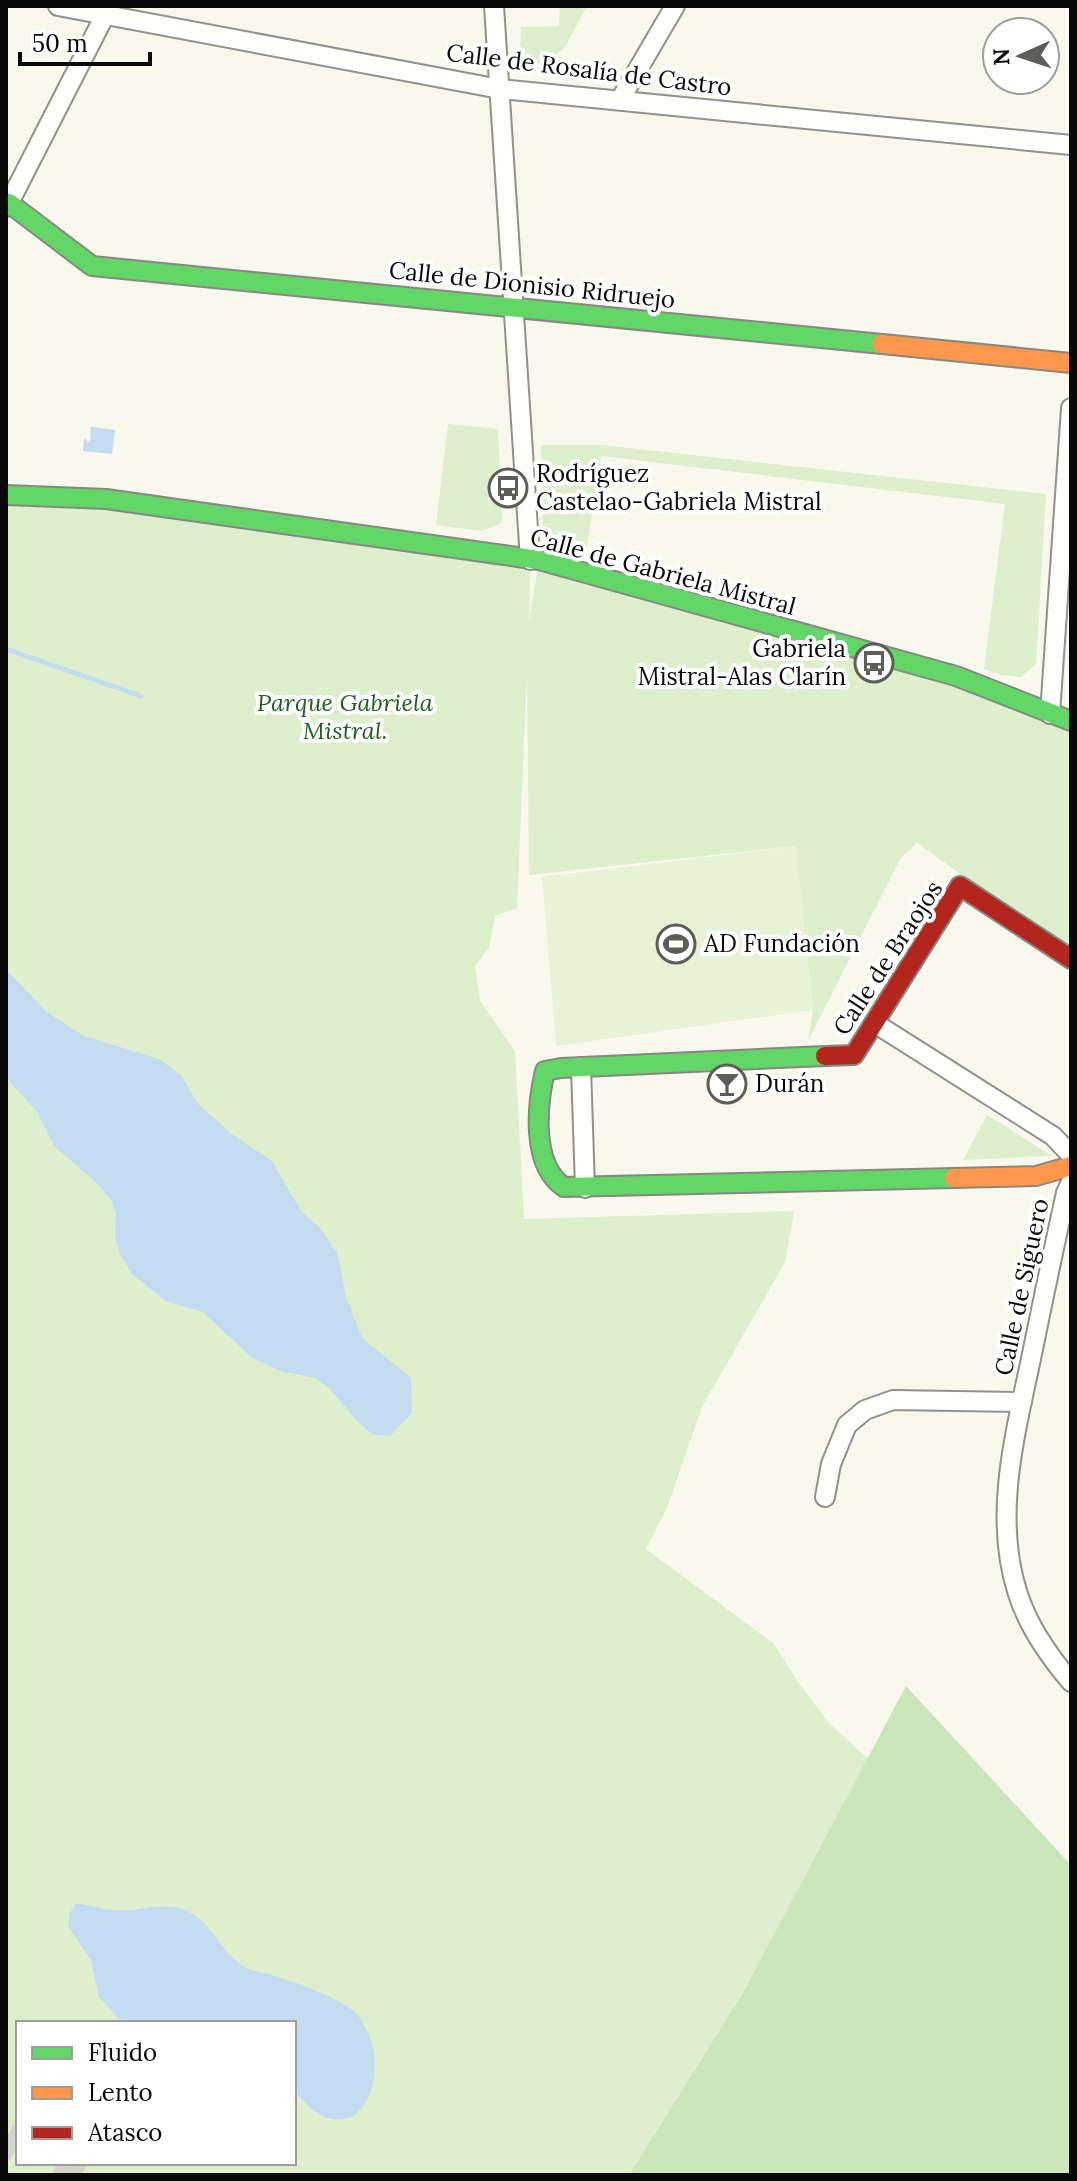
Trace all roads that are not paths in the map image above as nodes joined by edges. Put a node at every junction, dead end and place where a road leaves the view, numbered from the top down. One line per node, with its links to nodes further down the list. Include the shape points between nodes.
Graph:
1 (58, 6): 4 (street, Calle de Rosalía de Castro)
2 (494, 6): 5 (street)
3 (675, 6): 6 (street)
4 (105, 15): 5 (street, Calle de Rosalía de Castro); 8 (street)
5 (500, 89): 6 (street, Calle de Rosalía de Castro); 9 (street)
6 (620, 100): 7 (street, Calle de Rosalía de Castro)
7 (1071, 145)
8 (7, 205): 9 (street, Calle de Dionisio Ridruejo, via 92,266)
9 (514, 306): 10 (street, Calle de Dionisio Ridruejo); 13 (street)
10 (1071, 363)
11 (1071, 408): 14 (street)
12 (6, 495): 13 (street, Calle de Gabriela Mistral, via 106,499)
13 (530, 560): 14 (street, Calle de Gabriela Mistral, via 956,676)
14 (1063, 720)
15 (1071, 959): 16 (street, Calle de Braojos, via 960,886)
16 (876, 1024): 17 (street, Calle de Braojos, via 854,1055); 18 (street, via 1053,1136)
17 (581, 1067): 21 (street); 21 (street, Calle de Braojos, via 545,1071 540,1086 543,1160 550,1178 564,1187)
18 (1071, 1155)
19 (1071, 1166): 21 (street, Calle de Braojos, via 1036,1176)
20 (1071, 1182): 22 (street, Calle de Siguero)
21 (585, 1188)
22 (1022, 1402): 23 (street, Calle de Siguero, via 893,1400 865,1410 847,1425); 24 (street, Calle de Siguero, via 1006,1492 1008,1544 1017,1593 1037,1637)
23 (825, 1497)
24 (1071, 1682)

